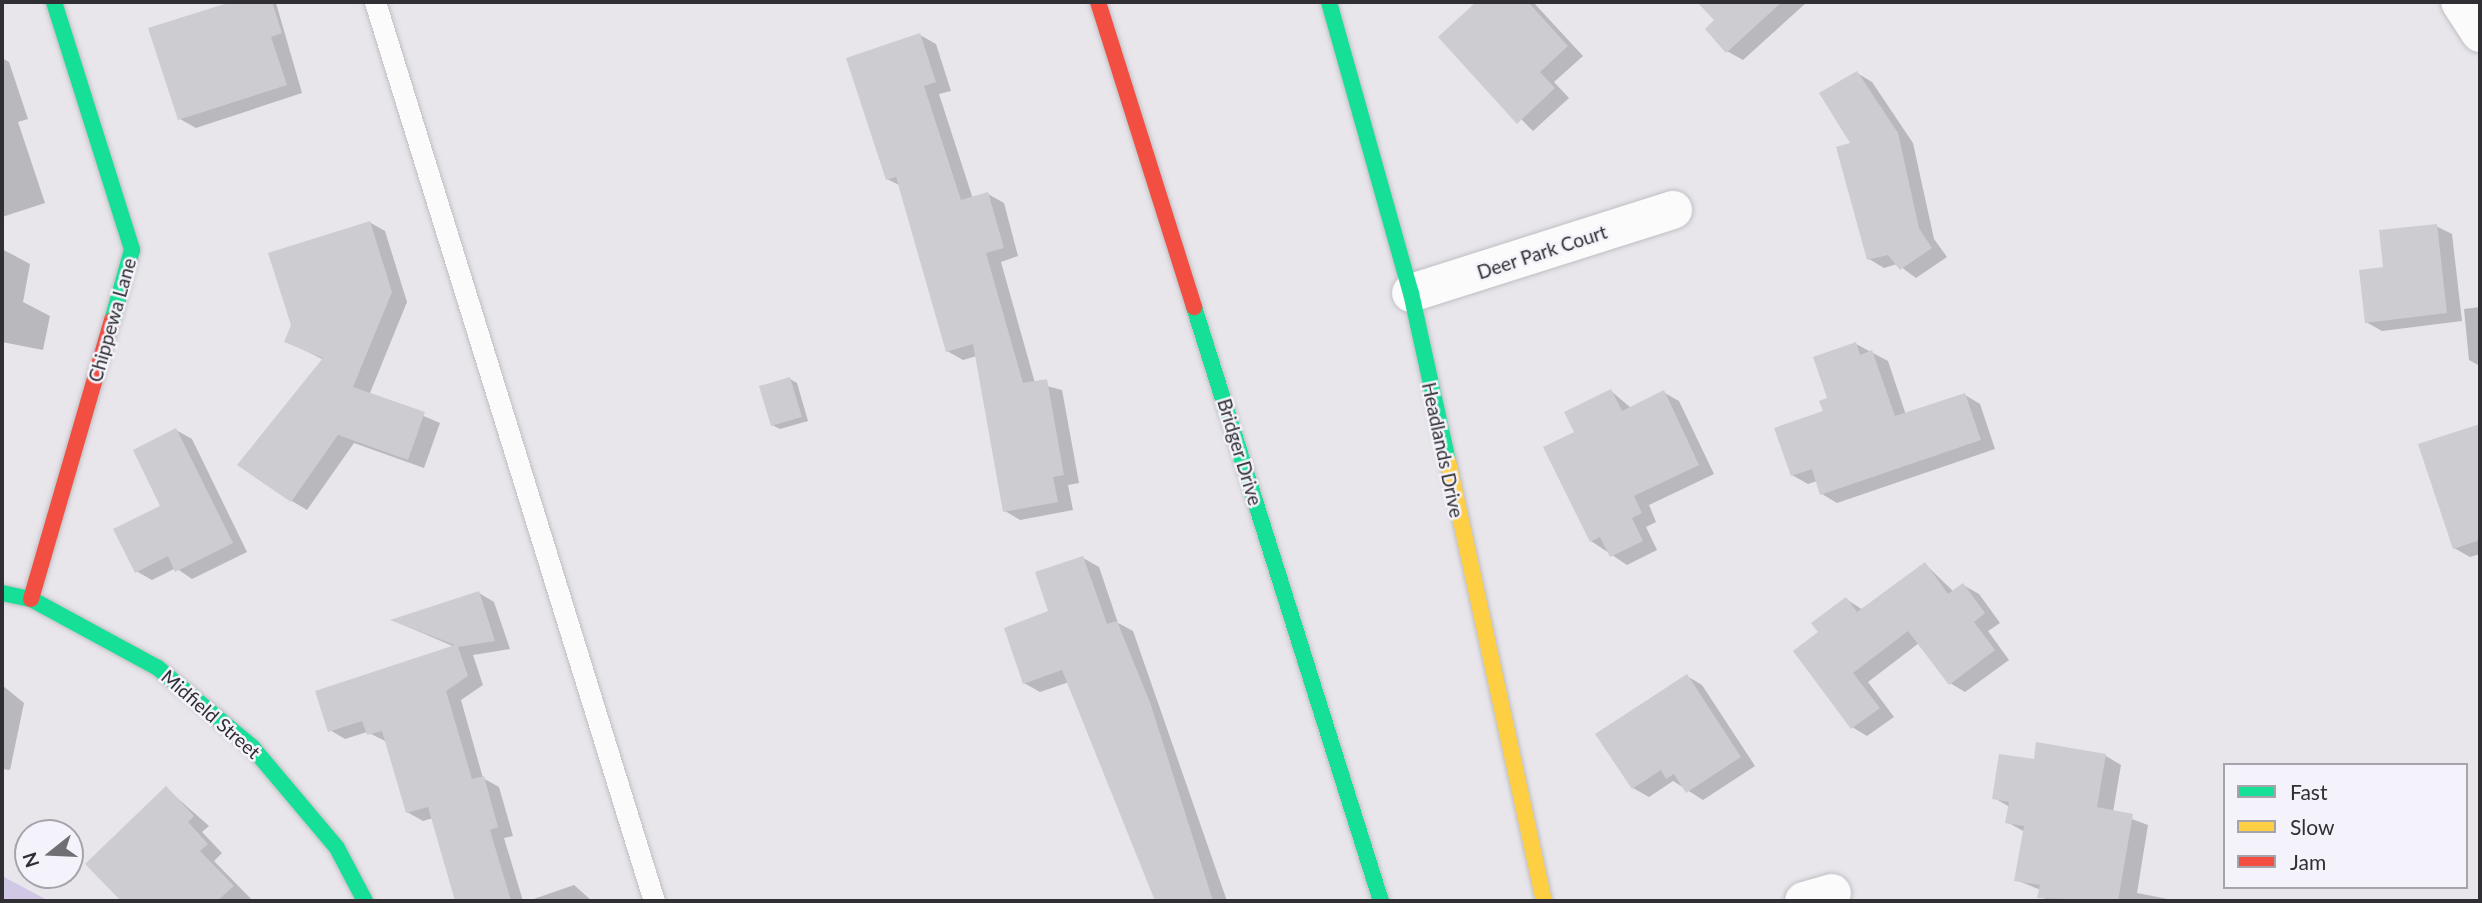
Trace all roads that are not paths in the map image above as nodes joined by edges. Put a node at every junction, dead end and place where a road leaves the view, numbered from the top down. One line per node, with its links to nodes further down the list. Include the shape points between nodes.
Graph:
1 (54, 2): 10 (street, Chippewa Lane, via 132,250)
2 (375, 2): 12 (lane)
3 (1098, 2): 13 (street, Bridger Drive)
4 (1329, 2): 8 (street, Headlands Drive)
5 (2460, 2): 6 (street)
6 (2480, 33)
7 (1672, 210): 8 (street, Deer Park Court)
8 (1410, 293): 14 (street, Headlands Drive)
9 (2, 593): 10 (street, Midfield Street)
10 (31, 599): 11 (street, Midfield Street, via 158,668 252,747 337,848)
11 (365, 901)
12 (654, 901)
13 (1381, 901)
14 (1544, 901)

